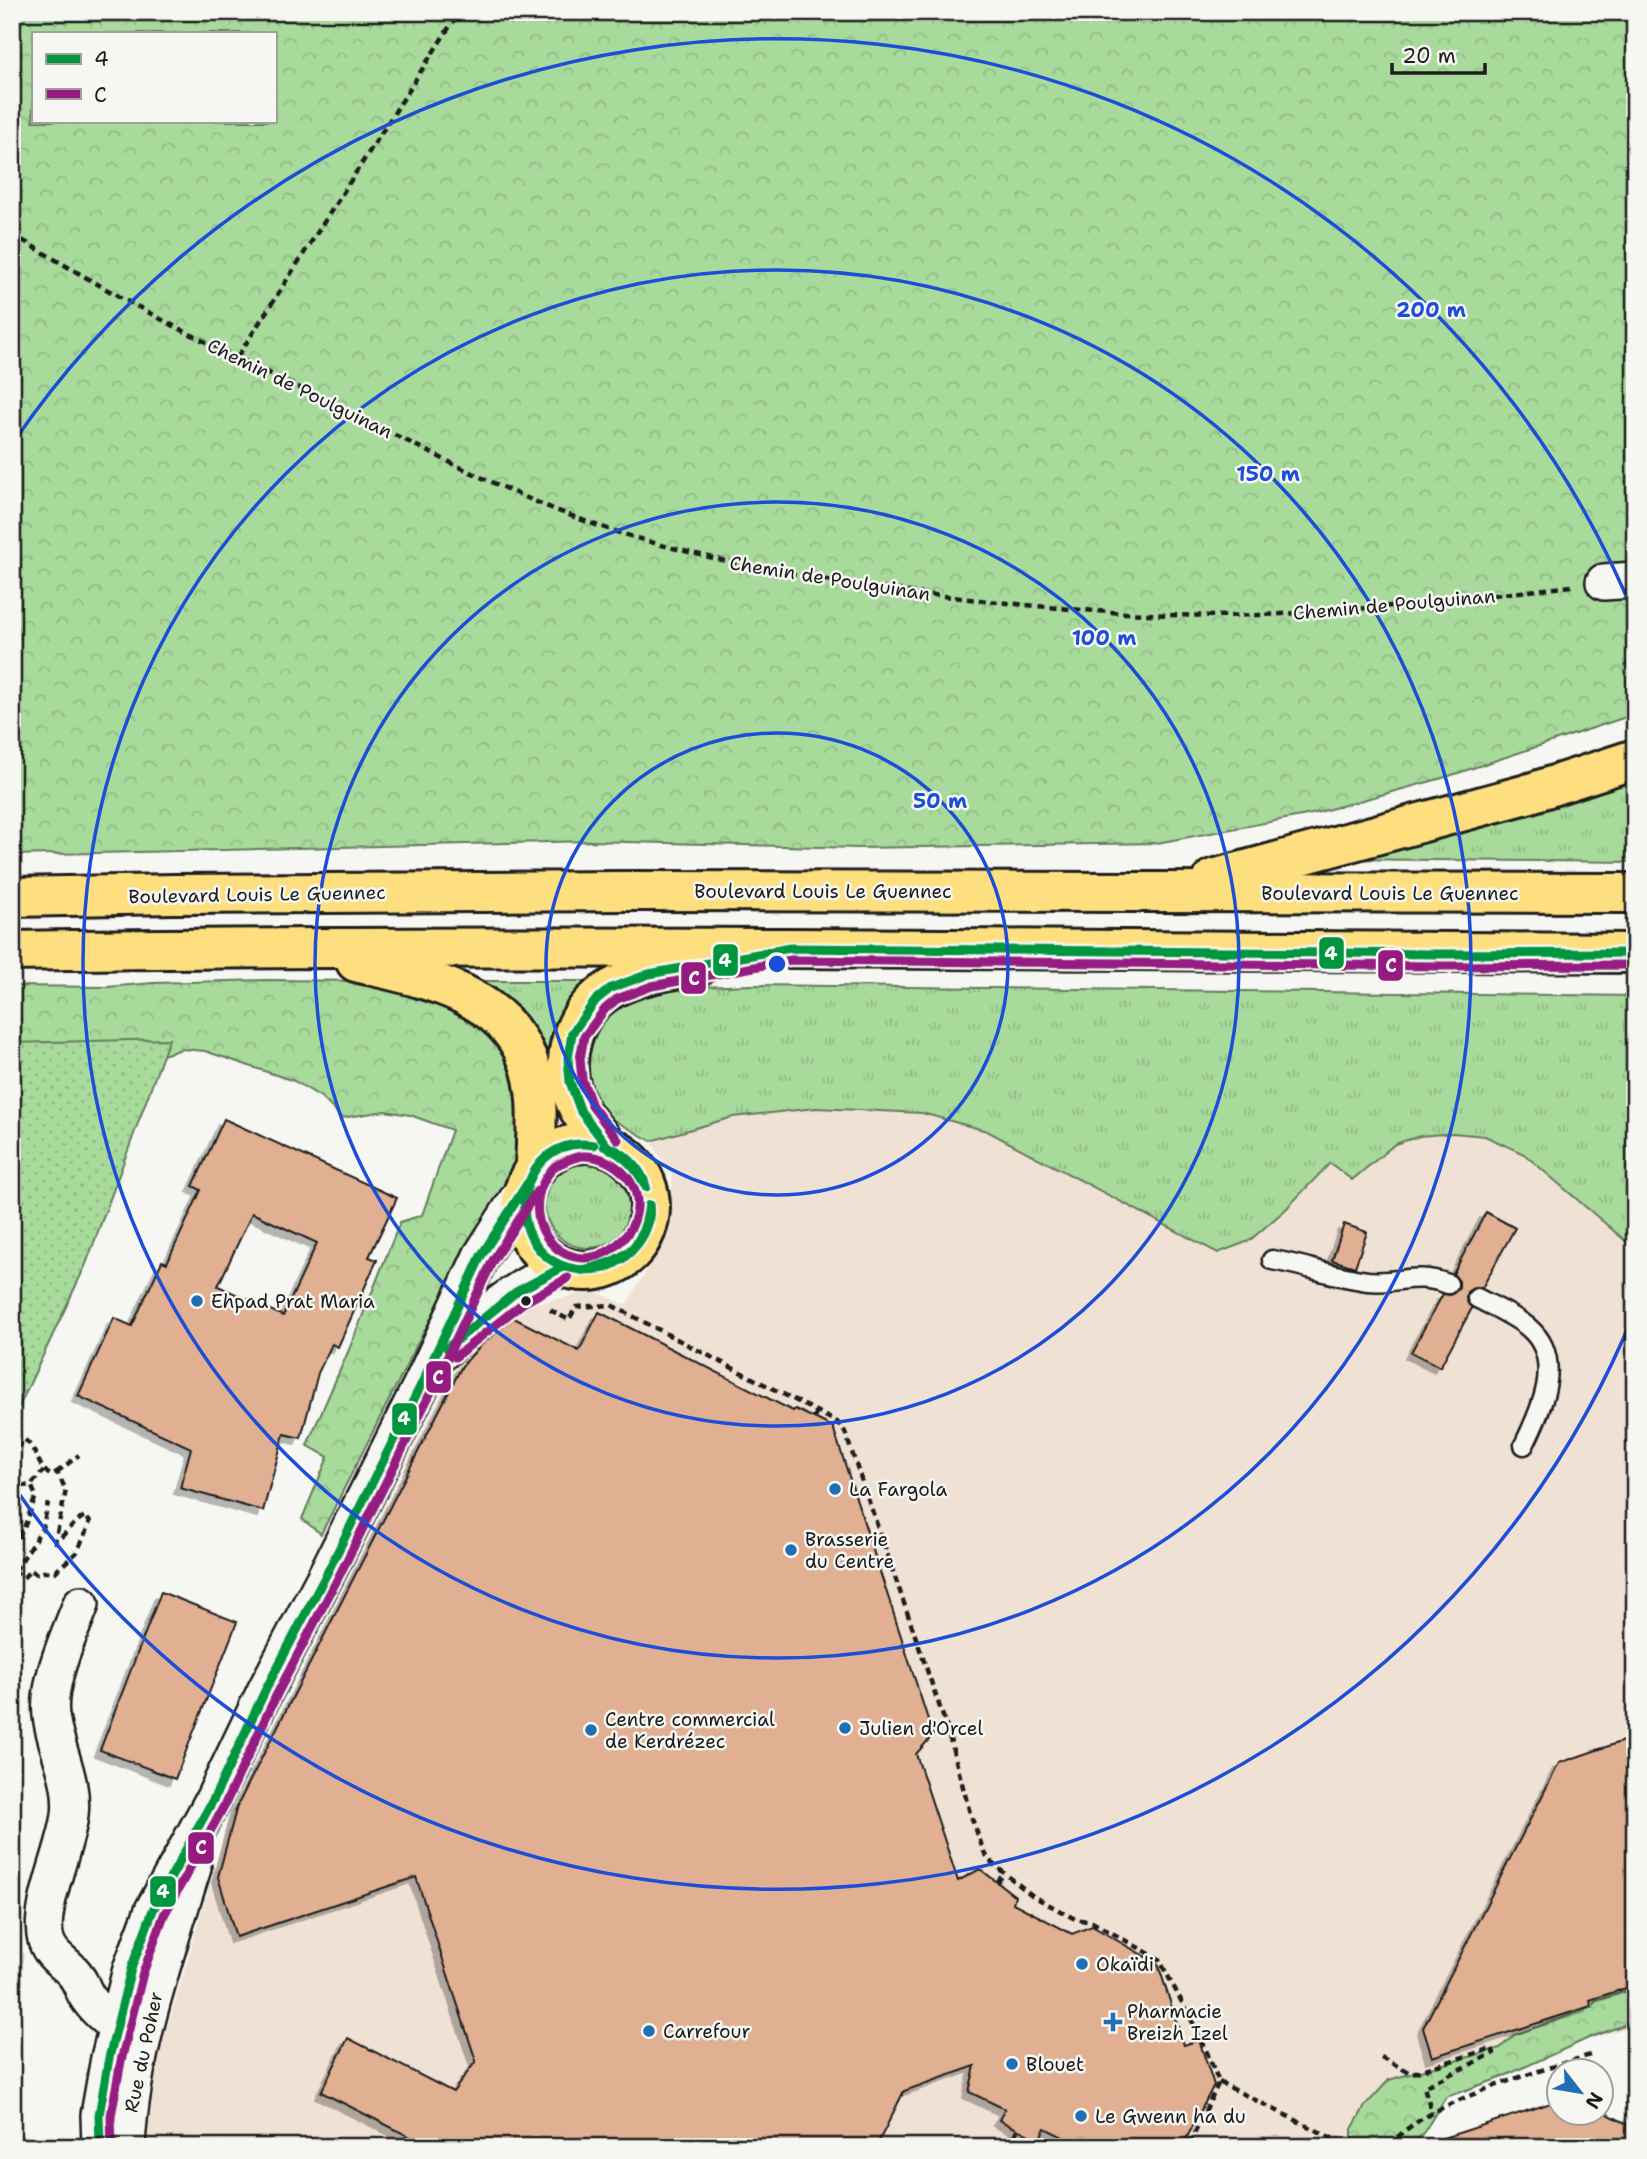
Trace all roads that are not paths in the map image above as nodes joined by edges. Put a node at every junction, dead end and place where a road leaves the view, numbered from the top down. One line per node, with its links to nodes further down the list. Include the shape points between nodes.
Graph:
1 (1635, 758): 2 (main road, via 1515,798)
2 (1165, 891): 3 (main road, Boulevard Louis Le Guennec); 4 (main road, Boulevard Louis Le Guennec)
3 (1635, 893)
4 (12, 897)
5 (296, 947): 6 (main road); 7 (main road); 10 (main road, via 435,981 469,997 505,1024 527,1058 533,1081 536,1108)
6 (790, 948): 8 (main road); 9 (main road, via 649,975 611,988 596,999 572,1032 568,1059 570,1082 581,1112)
7 (12, 951)
8 (1635, 953)
9 (608, 1147): 10 (main road, via 584,1143 560,1149 546,1157); 12 (main road, via 638,1168 650,1203 648,1222 630,1254 614,1264 598,1270)
10 (531, 1176): 12 (main road, via 523,1198 525,1226 540,1251); 15 (street, Rue du Poher, via 481,1256)
11 (1272, 1260): 13 (lane, via 1357,1280 1422,1277)
12 (563, 1267): 15 (street, Rue du Poher, via 509,1295)
13 (1448, 1284)
14 (1477, 1298): 16 (lane, via 1530,1328 1545,1353 1544,1401)
15 (431, 1362): 18 (street, Rue du Poher)
16 (1524, 1445)
17 (81, 1604): 19 (street, via 51,1698 51,1720 71,1794 66,1837 44,1927 56,1958)
18 (214, 1797): 20 (street, Rue du Poher, via 153,1910); 21 (street, Rue du Poher)
19 (74, 1972): 20 (street, via 103,1973); 22 (street, via 90,2001)
20 (126, 1985): 21 (street); 22 (street, Rue du Poher)
21 (151, 2012): 24 (street, Rue du Poher, via 131,2095)
22 (116, 2026): 23 (street, Rue du Poher, via 99,2115)
23 (100, 2147)
24 (127, 2147)

